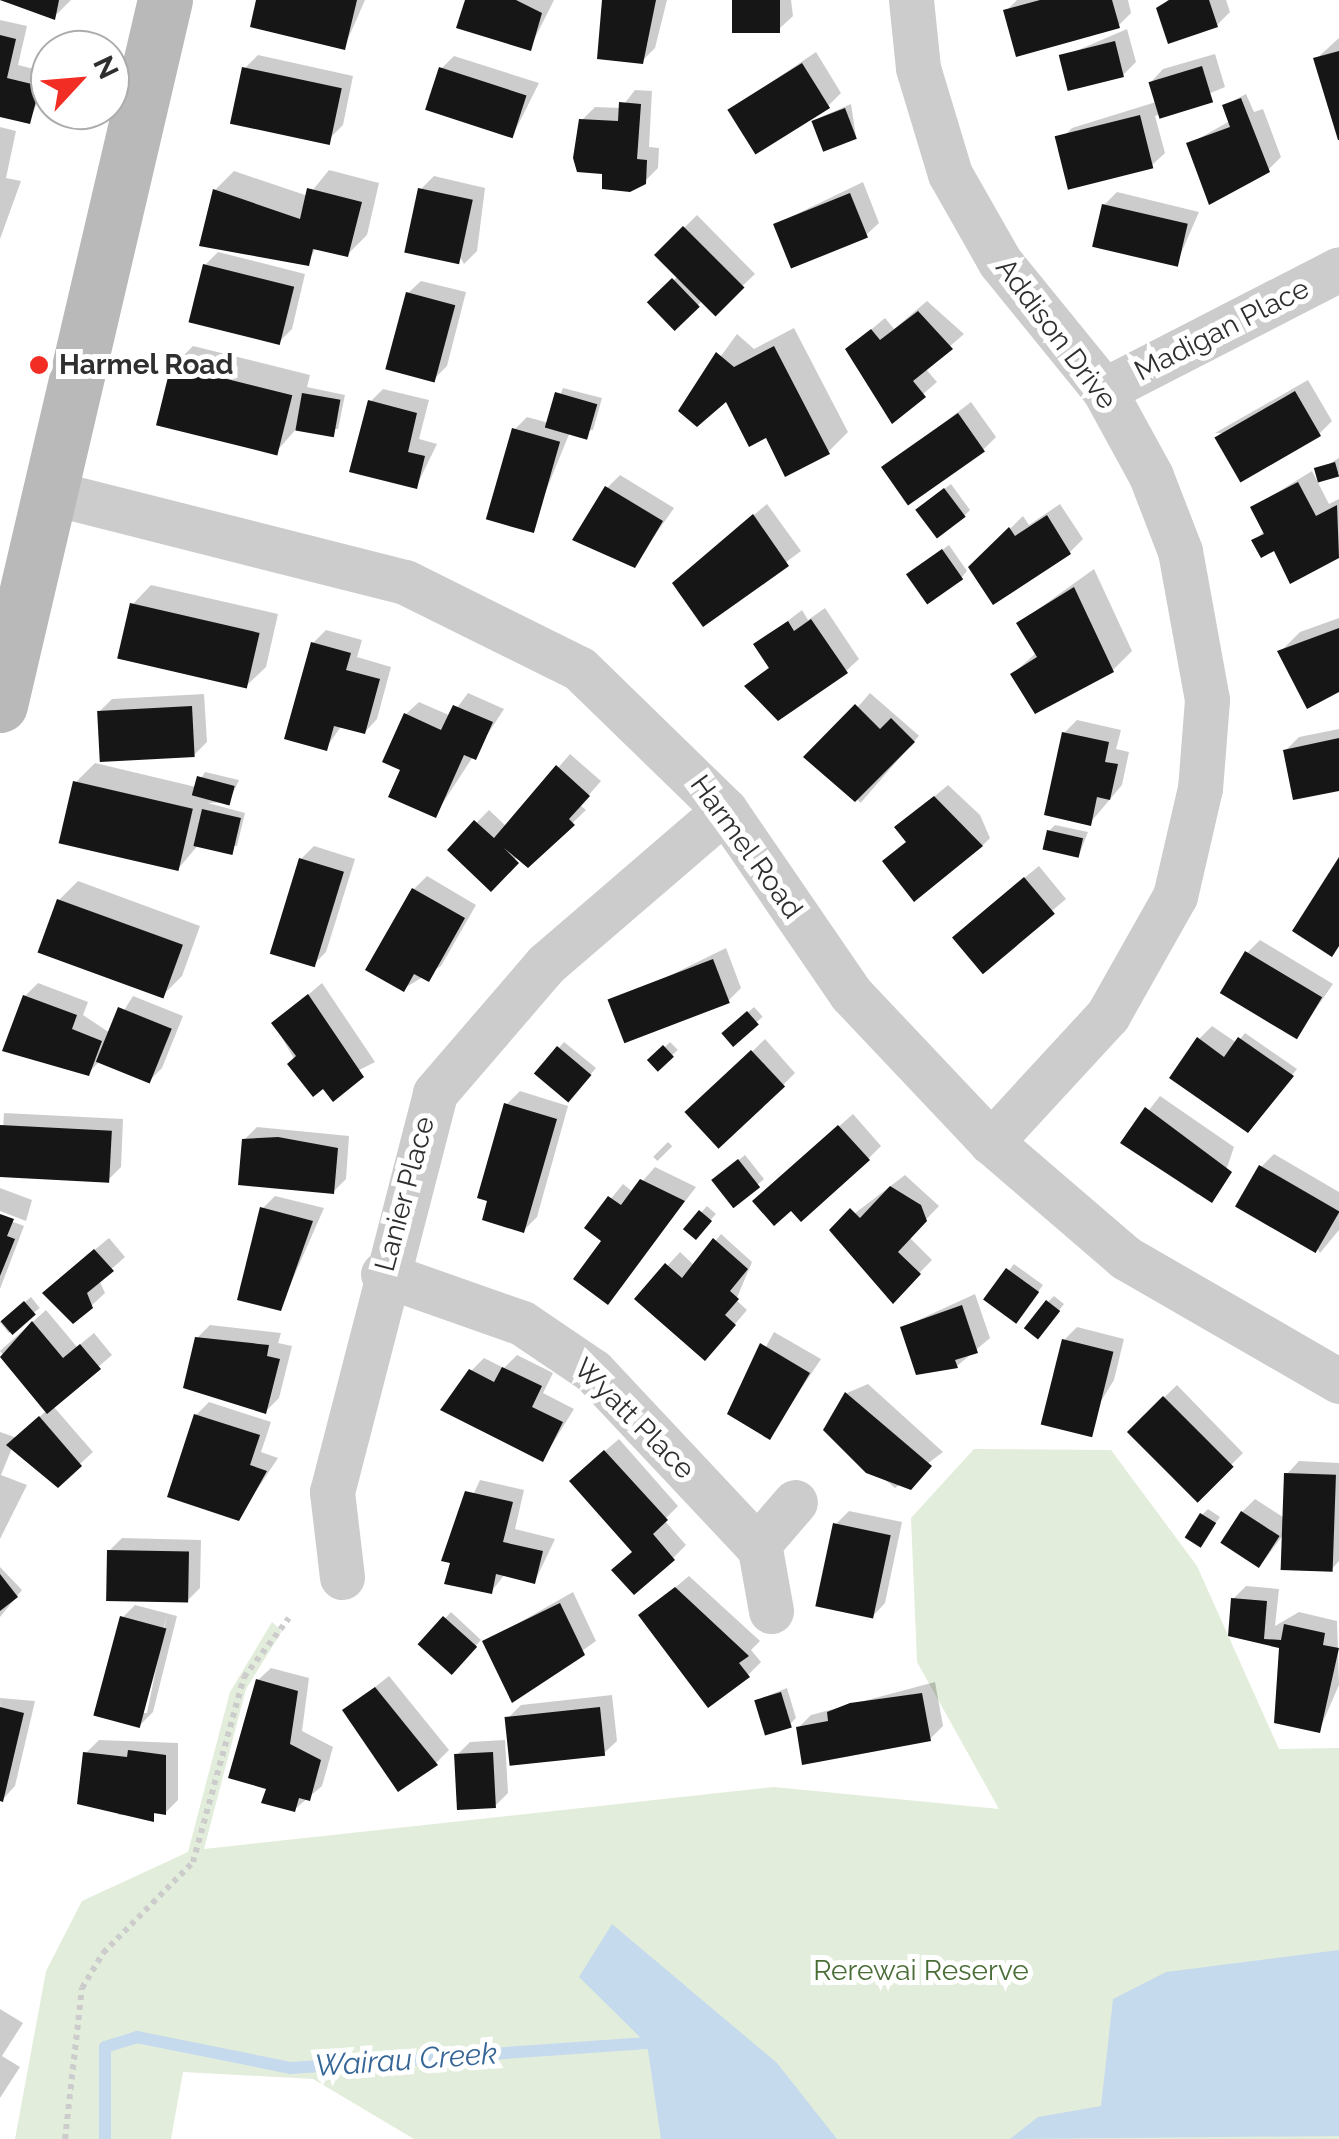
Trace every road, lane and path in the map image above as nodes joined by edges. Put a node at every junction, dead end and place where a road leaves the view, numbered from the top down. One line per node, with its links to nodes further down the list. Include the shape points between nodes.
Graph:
1 (165, 0): 5 (street)
2 (911, 0): 4 (street, Addison Drive, via 918,68 950,174 1000,262)
3 (1339, 269): 4 (street, Madigan Place)
4 (1104, 390): 8 (street, Addison Drive, via 1180,550 1207,700 1200,788 1175,896 1108,1015)
5 (48, 492): 6 (street); 7 (street, Harmel Road, via 370,572 475,611 580,669)
6 (0, 705)
7 (726, 810): 8 (street, Harmel Road, via 851,994); 9 (street, Lanier Place, via 546,964 459,1054 418,1129)
8 (991, 1142): 10 (street, Harmel Road, via 1126,1258)
9 (383, 1274): 12 (street, Wyatt Place, via 522,1322 593,1371); 13 (street, Lanier Place, via 332,1492)
10 (1339, 1381)
11 (795, 1502): 12 (street)
12 (758, 1546): 14 (street)
13 (342, 1577)
14 (770, 1611)
15 (290, 1618): 16 (path, via 244,1677 193,1862 103,1953 82,1988)
16 (65, 2139)

